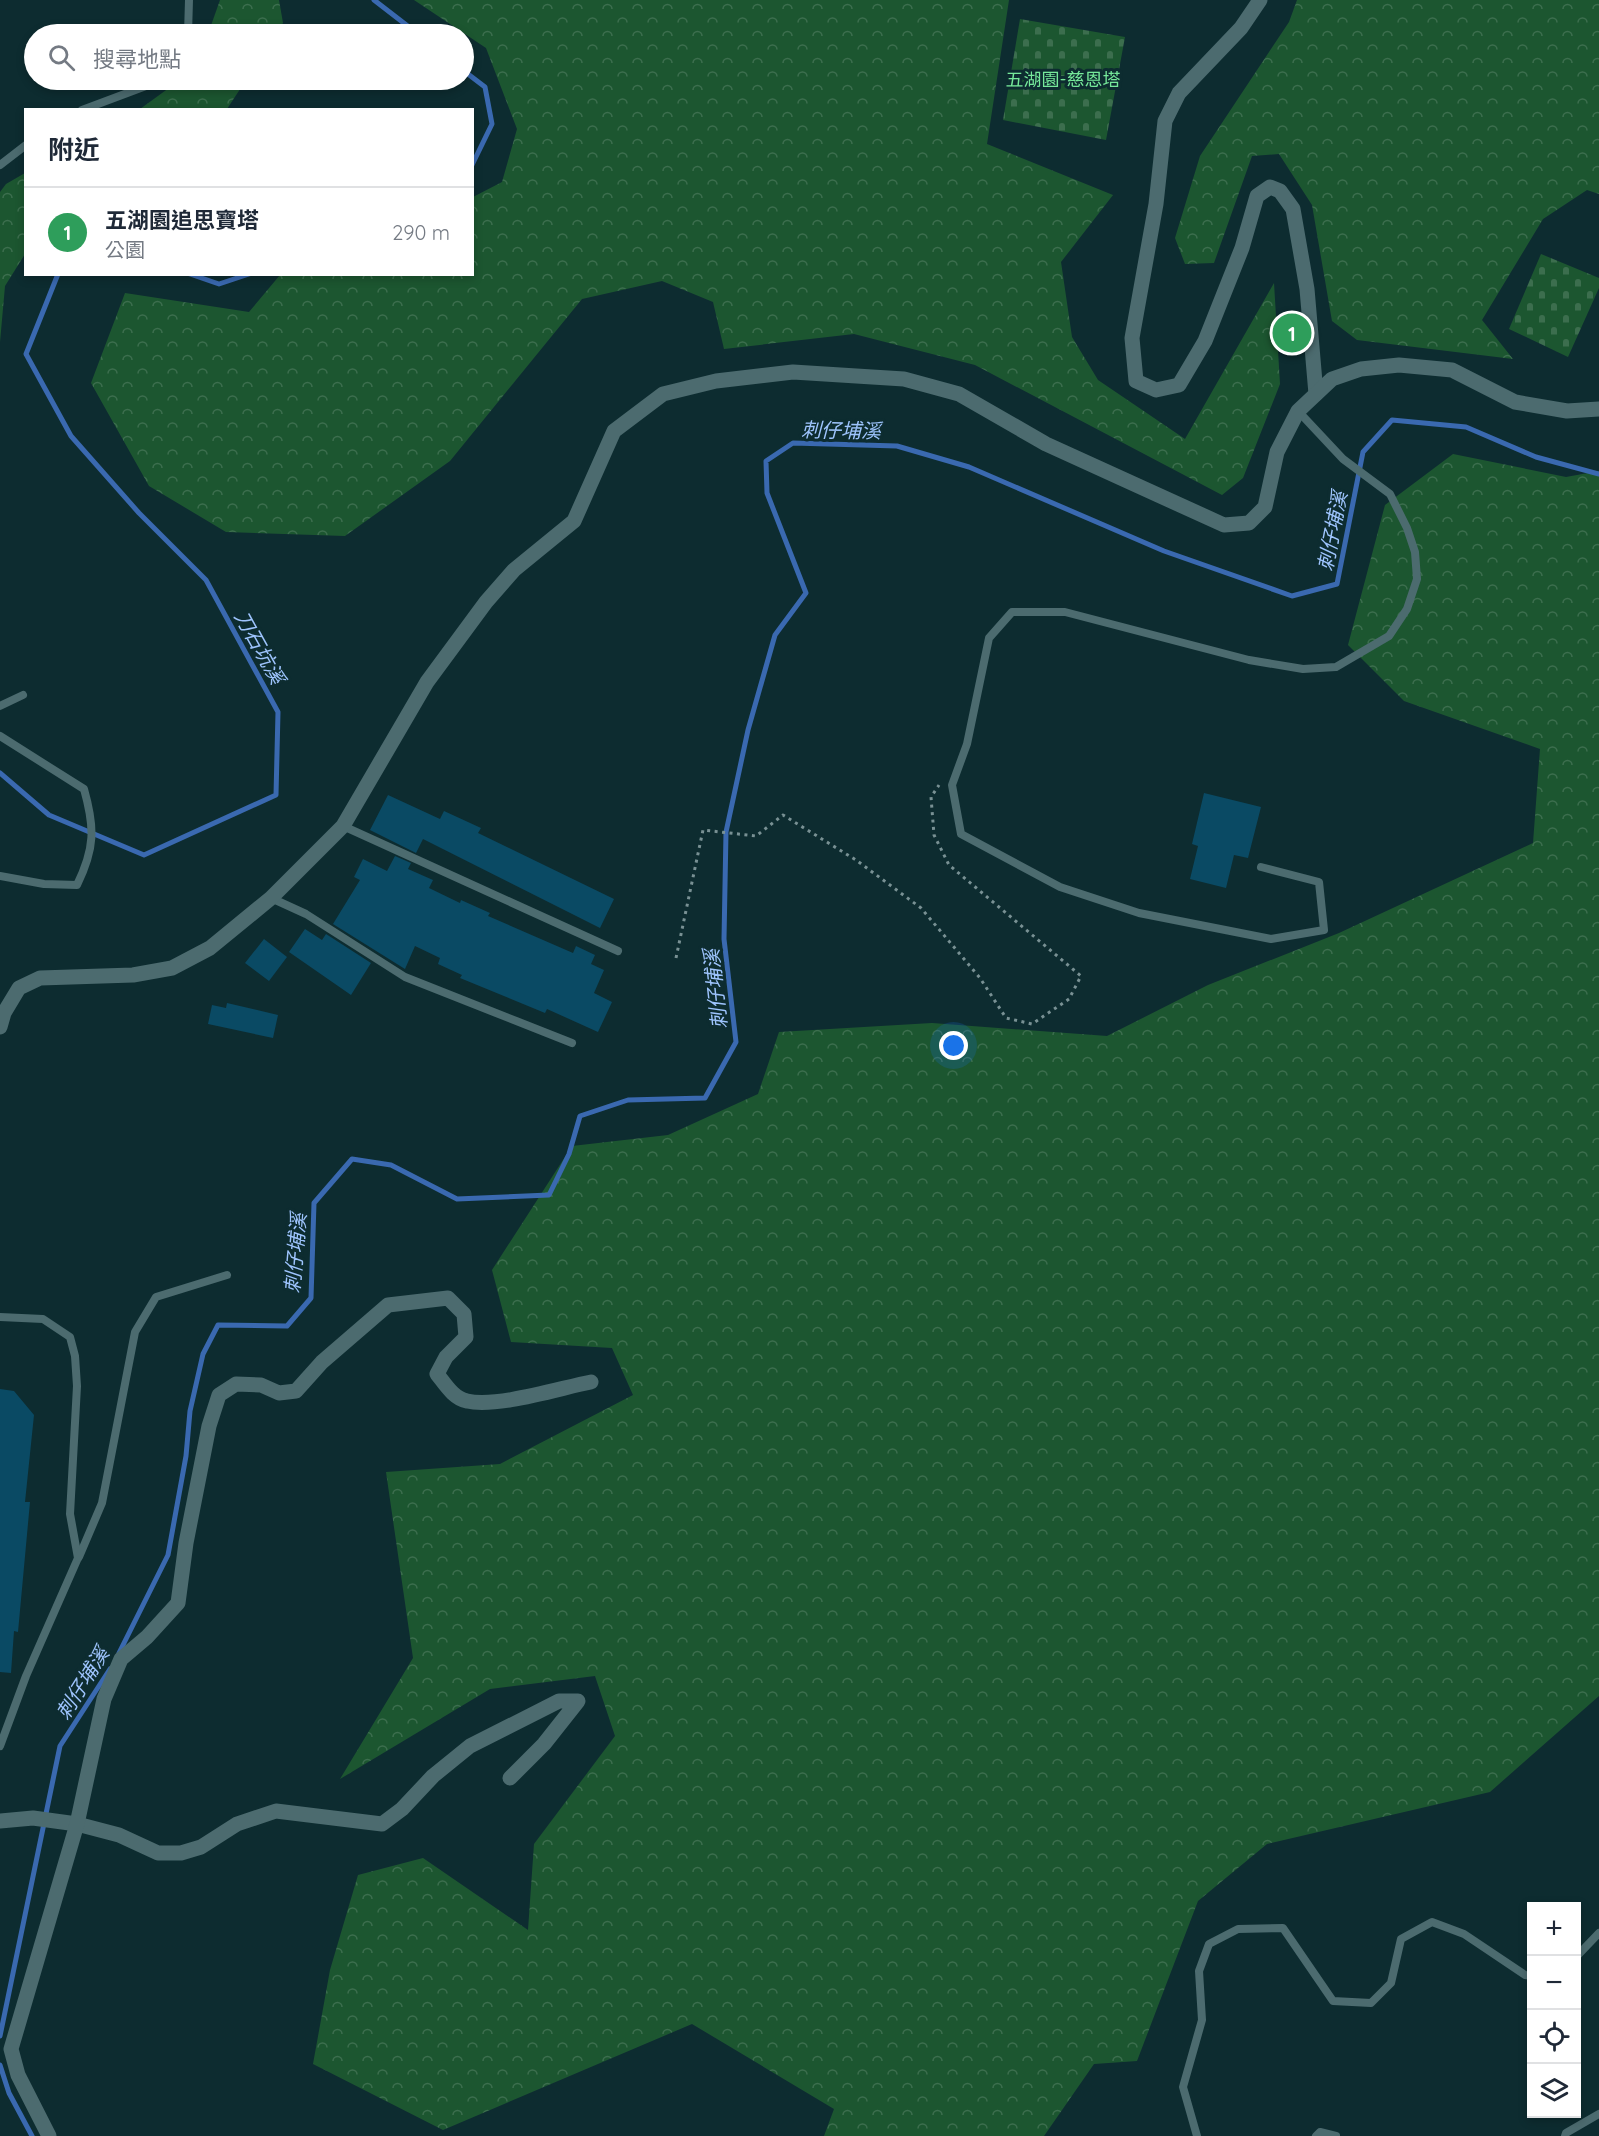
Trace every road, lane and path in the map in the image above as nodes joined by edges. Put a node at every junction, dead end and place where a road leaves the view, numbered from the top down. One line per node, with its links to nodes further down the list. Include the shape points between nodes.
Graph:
1 (189, 0): 3 (lane)
2 (1260, 0): 8 (street, via 1241,28 1179,93 1165,121 1156,204 1132,338 1136,381 1156,390 1179,385 1206,341 1242,248 1257,196 1270,187 1280,191 1293,209 1307,289)
3 (188, 24)
4 (135, 90): 5 (lane)
5 (87, 108)
6 (24, 147): 7 (lane)
7 (0, 165)
8 (1316, 394): 9 (street, via 1332,379 1361,369 1399,365 1452,370 1515,402 1567,411); 10 (street)
9 (1599, 409)
10 (1298, 411): 14 (lane, via 1343,459 1390,494 1415,552 1417,579 1407,609 1389,636 1336,667 1303,669 1249,660 1065,612 1012,612 989,638 967,744); 15 (street, via 1277,452 1265,507 1249,523 1224,525 1046,444 959,394 904,379 793,372 716,381 663,394 614,431 574,520 514,570 447,655)
11 (22, 695): 12 (lane)
12 (0, 706)
13 (0, 736): 17 (lane, via 84,789 93,820 89,861 77,885)
14 (952, 785): 16 (lane, via 961,834 1060,887 1139,913 1271,939 1324,930 1319,882); 20 (path, via 940,783 931,797 934,835 949,865 1081,976 1069,999 1032,1024 1005,1018 980,978 921,908 856,860 783,815 756,836 703,830)
15 (342, 826): 18 (street); 19 (lane)
16 (1261, 867)
17 (0, 876)
18 (271, 898): 21 (street, via 210,948 172,968 133,975 40,978 20,988 4,1013); 22 (lane, via 306,914 405,977)
19 (618, 951)
20 (676, 958)
21 (0, 1028)
22 (572, 1043)
23 (227, 1275): 26 (lane, via 156,1297 135,1332 102,1503)
24 (0, 1317): 26 (lane, via 43,1319 70,1337 77,1386 70,1515)
25 (591, 1382): 30 (street, via 496,1401 466,1401 454,1395 436,1374 466,1337 464,1314 448,1298 431,1298 388,1305 322,1362 296,1391 279,1393 261,1385 236,1384 219,1395 209,1426 178,1603 121,1659 104,1699)
26 (78, 1558): 27 (lane)
27 (0, 1746)
28 (510, 1778): 30 (street, via 578,1701 559,1701 470,1746 382,1824 276,1811 237,1824 201,1847 158,1853 119,1835)
29 (0, 1821): 30 (street, via 33,1818)
30 (77, 1824): 35 (street, via 11,2049 18,2074)
31 (1599, 1933): 32 (lane)
32 (1577, 1956)
33 (1527, 1975): 36 (lane, via 1464,1934 1432,1922 1401,1939 1391,1983 1371,2003 1333,2001 1284,1928 1238,1929 1209,1944 1199,1971 1202,2020 1183,2087)
34 (1599, 2114): 39 (lane)
35 (49, 2136)
36 (1197, 2136)
37 (1316, 2136): 38 (lane, via 1320,2132)
38 (1336, 2136)
39 (1565, 2136)

